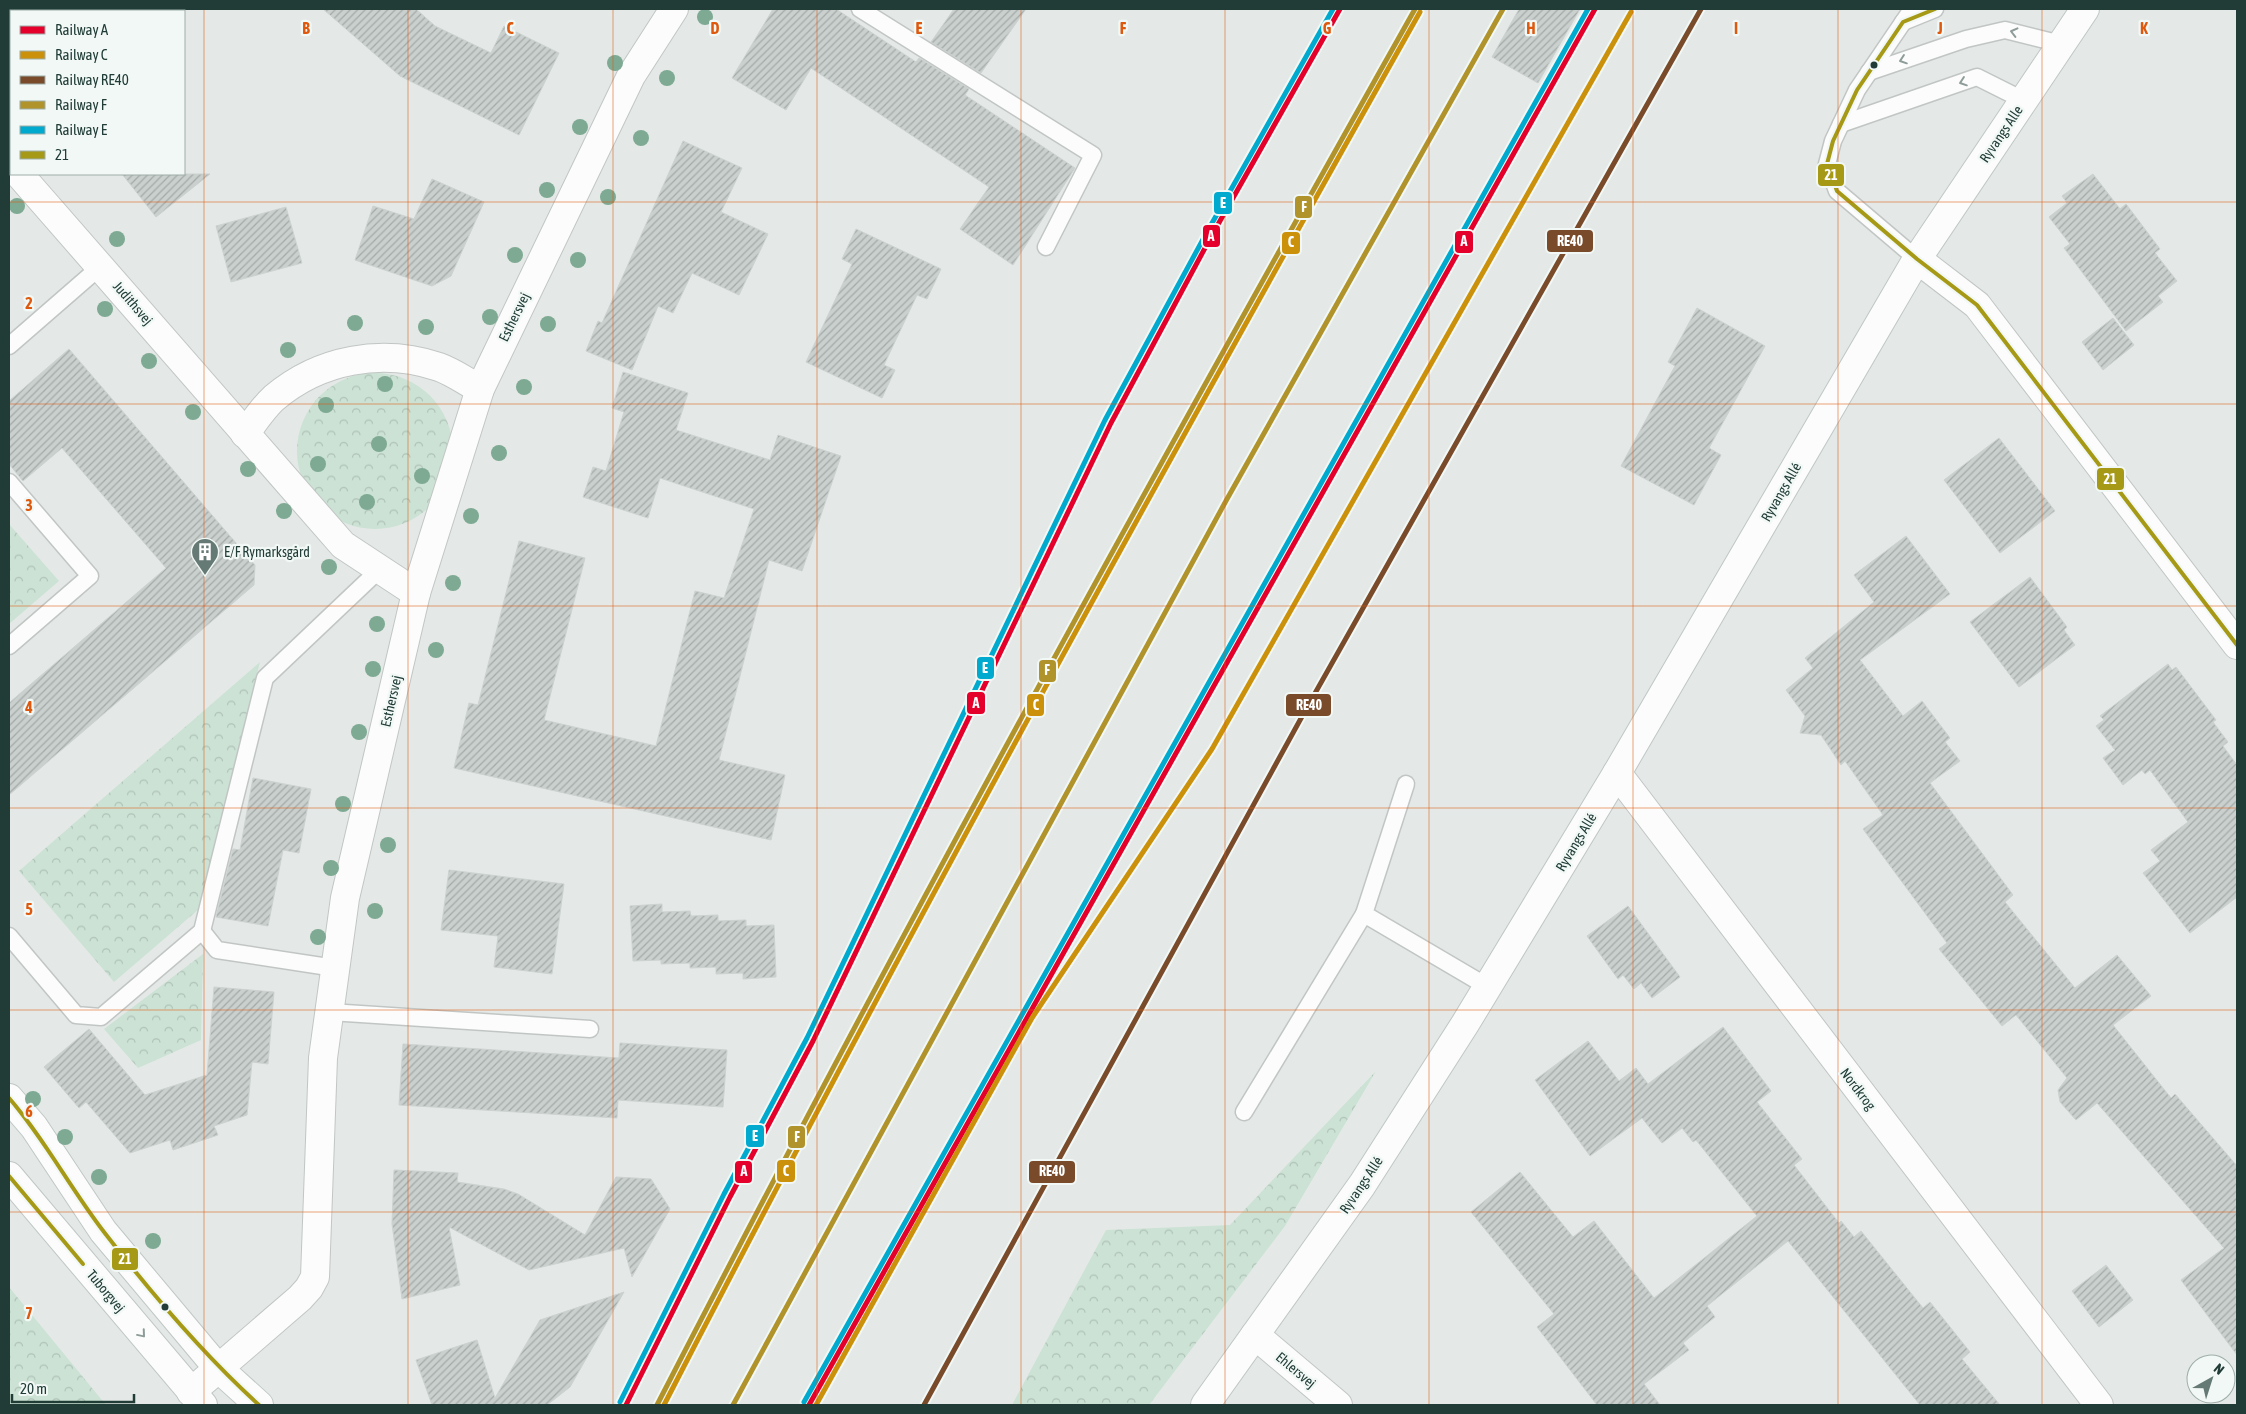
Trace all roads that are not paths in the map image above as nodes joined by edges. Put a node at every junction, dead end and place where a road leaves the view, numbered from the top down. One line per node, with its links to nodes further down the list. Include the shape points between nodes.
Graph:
1 (674, 9): 15 (street, Esthersvej, via 632,76)
2 (860, 9): 11 (lane, via 1093,156)
3 (1935, 9): 5 (lane)
4 (2086, 9): 6 (street, Ryvangs Alle)
5 (1907, 15): 7 (lane)
6 (2061, 44): 7 (lane, one-way to 7, via 2005,30 1966,39); 8 (street, Ryvangs Alle)
7 (1869, 72): 9 (lane)
8 (2023, 100): 9 (lane, one-way to 9, via 1977,77); 12 (street, Ryvangs Alle)
9 (1841, 124): 12 (lane, via 1827,164 1837,191)
10 (19, 175): 13 (street, Judithsvej)
11 (1046, 247)
12 (1917, 259): 20 (street, via 1977,306); 22 (street, Ryvangs Allé)
13 (101, 266): 14 (lane); 16 (street, Judithsvej)
14 (9, 346)
15 (480, 389): 16 (street, via 440,367 397,358 352,359 310,373 274,399); 19 (street, Esthersvej)
16 (245, 434): 18 (street, Judithsvej, via 343,545)
17 (9, 482): 21 (lane, via 90,576)
18 (380, 569): 19 (street, Judithsvej); 25 (lane, via 265,678)
19 (416, 593): 27 (street, Esthersvej, via 345,898)
20 (2237, 645)
21 (9, 646)
22 (1617, 773): 28 (street, Ryvangs Allé); 40 (street, Nordkrog)
23 (1406, 784): 24 (lane)
24 (1364, 914): 28 (lane); 32 (lane)
25 (202, 931): 26 (lane, via 101,1017 76,1015); 27 (lane, via 217,950)
26 (9, 936)
27 (335, 968): 29 (street, Esthersvej)
28 (1488, 987): 34 (street, Ryvangs Allé, via 1362,1185)
29 (330, 1012): 30 (lane); 35 (street, Esthersvej, via 323,1058 315,1278 300,1298)
30 (590, 1029)
31 (9, 1098): 35 (street, via 34,1128 103,1231)
32 (1244, 1112)
33 (9, 1176): 36 (street, Tuborgvej, one-way to 36)
34 (1255, 1335): 38 (street, Ryvangs Allé); 39 (street, Ehlersvej)
35 (217, 1367): 36 (street, Esthersvej); 37 (street)
36 (197, 1398)
37 (258, 1405)
38 (1205, 1405)
39 (1338, 1405)
40 (2099, 1405)

